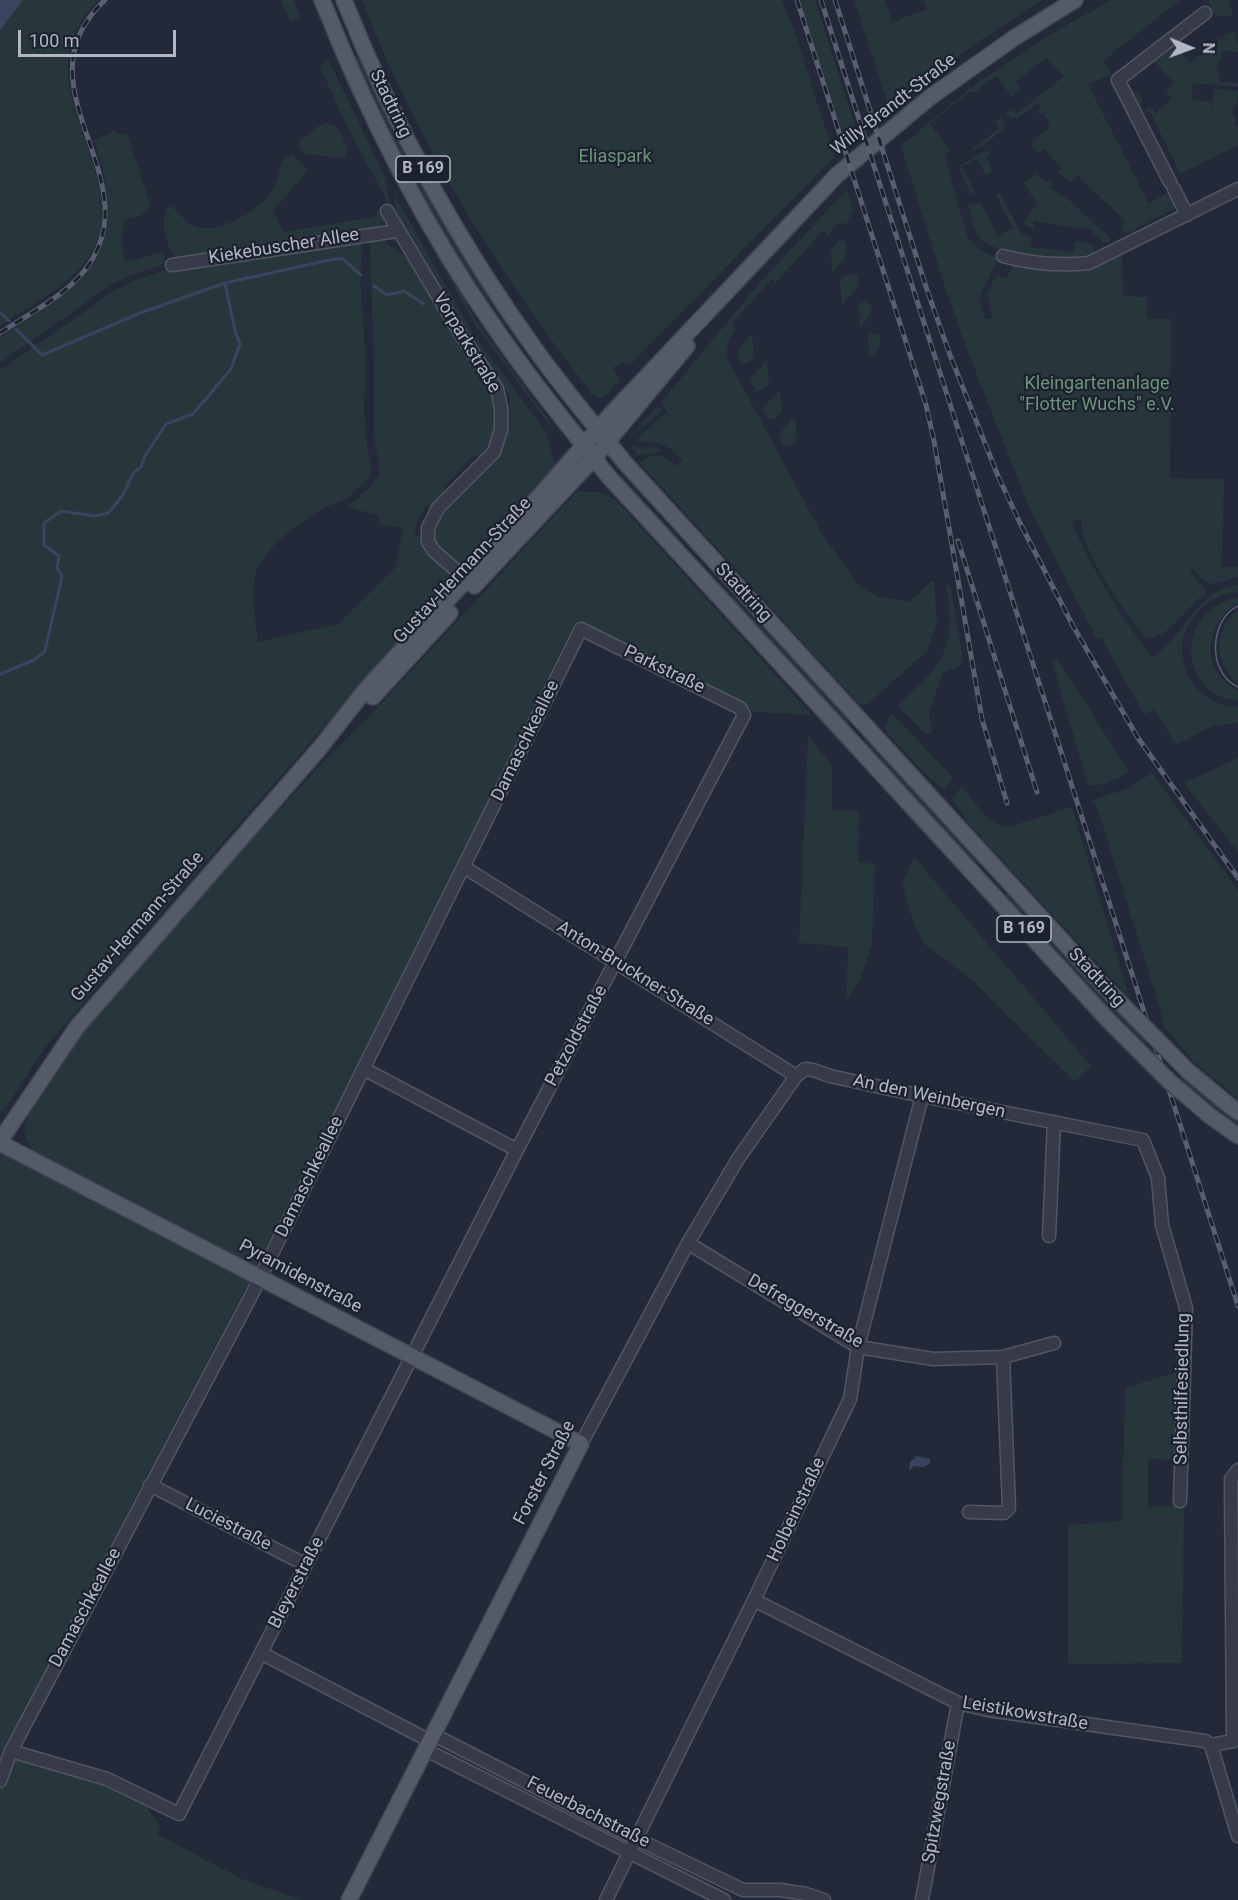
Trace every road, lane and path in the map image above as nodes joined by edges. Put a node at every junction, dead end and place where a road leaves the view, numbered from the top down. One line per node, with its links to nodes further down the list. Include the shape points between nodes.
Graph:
1 (322, 0): 14 (main road, Stadtring / B 169, via 366,102 428,221 493,326)
2 (344, 0): 12 (main road, Stadtring / B 169, via 384,93 453,222 527,338)
3 (1075, 0): 10 (main road, Willy-Brandt-Straße, via 929,98 837,176)
4 (1205, 13): 7 (street, via 1118,80)
5 (1238, 189): 7 (street)
6 (387, 211): 8 (street, Vorparkstraße)
7 (1187, 215): 9 (street, via 1089,263 1063,266)
8 (397, 231): 11 (street, Kiekebuscher Allee); 16 (street, Vorparkstraße, via 496,389 501,408 501,430 494,452 438,508 428,528 428,542 434,551)
9 (1003, 256)
10 (754, 262): 12 (main road, Willy-Brandt-Straße); 13 (main road, Willy-Brandt-Straße)
11 (172, 265)
12 (598, 429): 13 (main road, Stadtring / B 169); 14 (main road, Willy-Brandt-Straße)
13 (608, 442): 15 (main road, Gustav-Hermann-Straße); 24 (main road, Stadtring / B 169, bridge, via 1103,986 1174,1059)
14 (584, 445): 15 (main road, Stadtring / B 169); 16 (main road, Gustav-Hermann-Straße)
15 (594, 458): 16 (main road, Gustav-Hermann-Straße); 26 (main road, Stadtring / B 169, bridge, via 1107,1019 1169,1081)
16 (471, 583): 28 (main road, Gustav-Hermann-Straße, via 379,690 319,749 77,1027)
17 (581, 629): 18 (street, Parkstraße, via 740,708); 19 (street, Damaschkeallee)
18 (744, 715): 20 (street, Petzoldstraße)
19 (464, 867): 20 (street, Anton-Bruckner-Straße); 21 (street, Damaschkeallee)
20 (615, 962): 22 (street, Anton-Bruckner-Straße); 29 (street, Petzoldstraße)
21 (363, 1069): 29 (street); 32 (street, Damaschkeallee)
22 (801, 1073): 23 (street, An den Weinbergen, via 813,1070); 31 (street, Forster Straße, via 738,1159)
23 (922, 1096): 25 (street, An den Weinbergen); 34 (street, Holbeinstraße)
24 (1238, 1112)
25 (1054, 1122): 27 (street, An den Weinbergen); 30 (street)
26 (1238, 1136)
27 (1143, 1140): 40 (street, Selbsthilfesiedlung, via 1158,1178 1162,1225 1186,1308)
28 (0, 1142): 32 (main road, Pyramidenstraße)
29 (517, 1150): 36 (street, Petzoldstraße)
30 (1049, 1236)
31 (688, 1243): 34 (street, Defreggerstraße); 37 (street, Forster Straße)
32 (260, 1278): 36 (main road, Pyramidenstraße); 39 (street, Damaschkeallee)
33 (1054, 1343): 35 (street, Defreggerstraße)
34 (858, 1347): 35 (street, Defreggerstraße, via 933,1359); 43 (street, Holbeinstraße, via 850,1399)
35 (1003, 1357): 41 (street, via 1009,1508 1004,1513)
36 (412, 1358): 37 (main road, Pyramidenstraße); 42 (street, Bleyerstraße)
37 (582, 1444): 46 (main road, Forster Straße)
38 (1238, 1470): 47 (street, via 1231,1479 1233,1741)
39 (150, 1485): 42 (street, Luciestraße); 48 (street, Damaschkeallee)
40 (1180, 1501)
41 (969, 1512)
42 (306, 1565): 44 (street, Bleyerstraße)
43 (754, 1600): 45 (street, Leistikowstraße); 51 (street, Holbeinstraße)
44 (261, 1653): 46 (street, Feuerbachstraße); 48 (street, Bleyerstraße, via 178,1814 107,1779)
45 (958, 1703): 47 (street, Leistikowstraße); 57 (street, Spitzwegstraße)
46 (430, 1742): 51 (street, Feuerbachstraße); 52 (street, Feuerbachstraße); 53 (main road, Forster Straße)
47 (1211, 1745): 50 (street)
48 (12, 1751): 49 (street, Damaschkeallee)
49 (0, 1780)
50 (1238, 1836)
51 (635, 1838): 52 (street, Holbeinstraße); 56 (street, Feuerbachstraße, via 742,1890 780,1890)
52 (629, 1852): 54 (street, Holbeinstraße); 55 (street, Feuerbachstraße)
53 (349, 1900)
54 (606, 1900)
55 (724, 1900)
56 (824, 1900)
57 (922, 1900)

